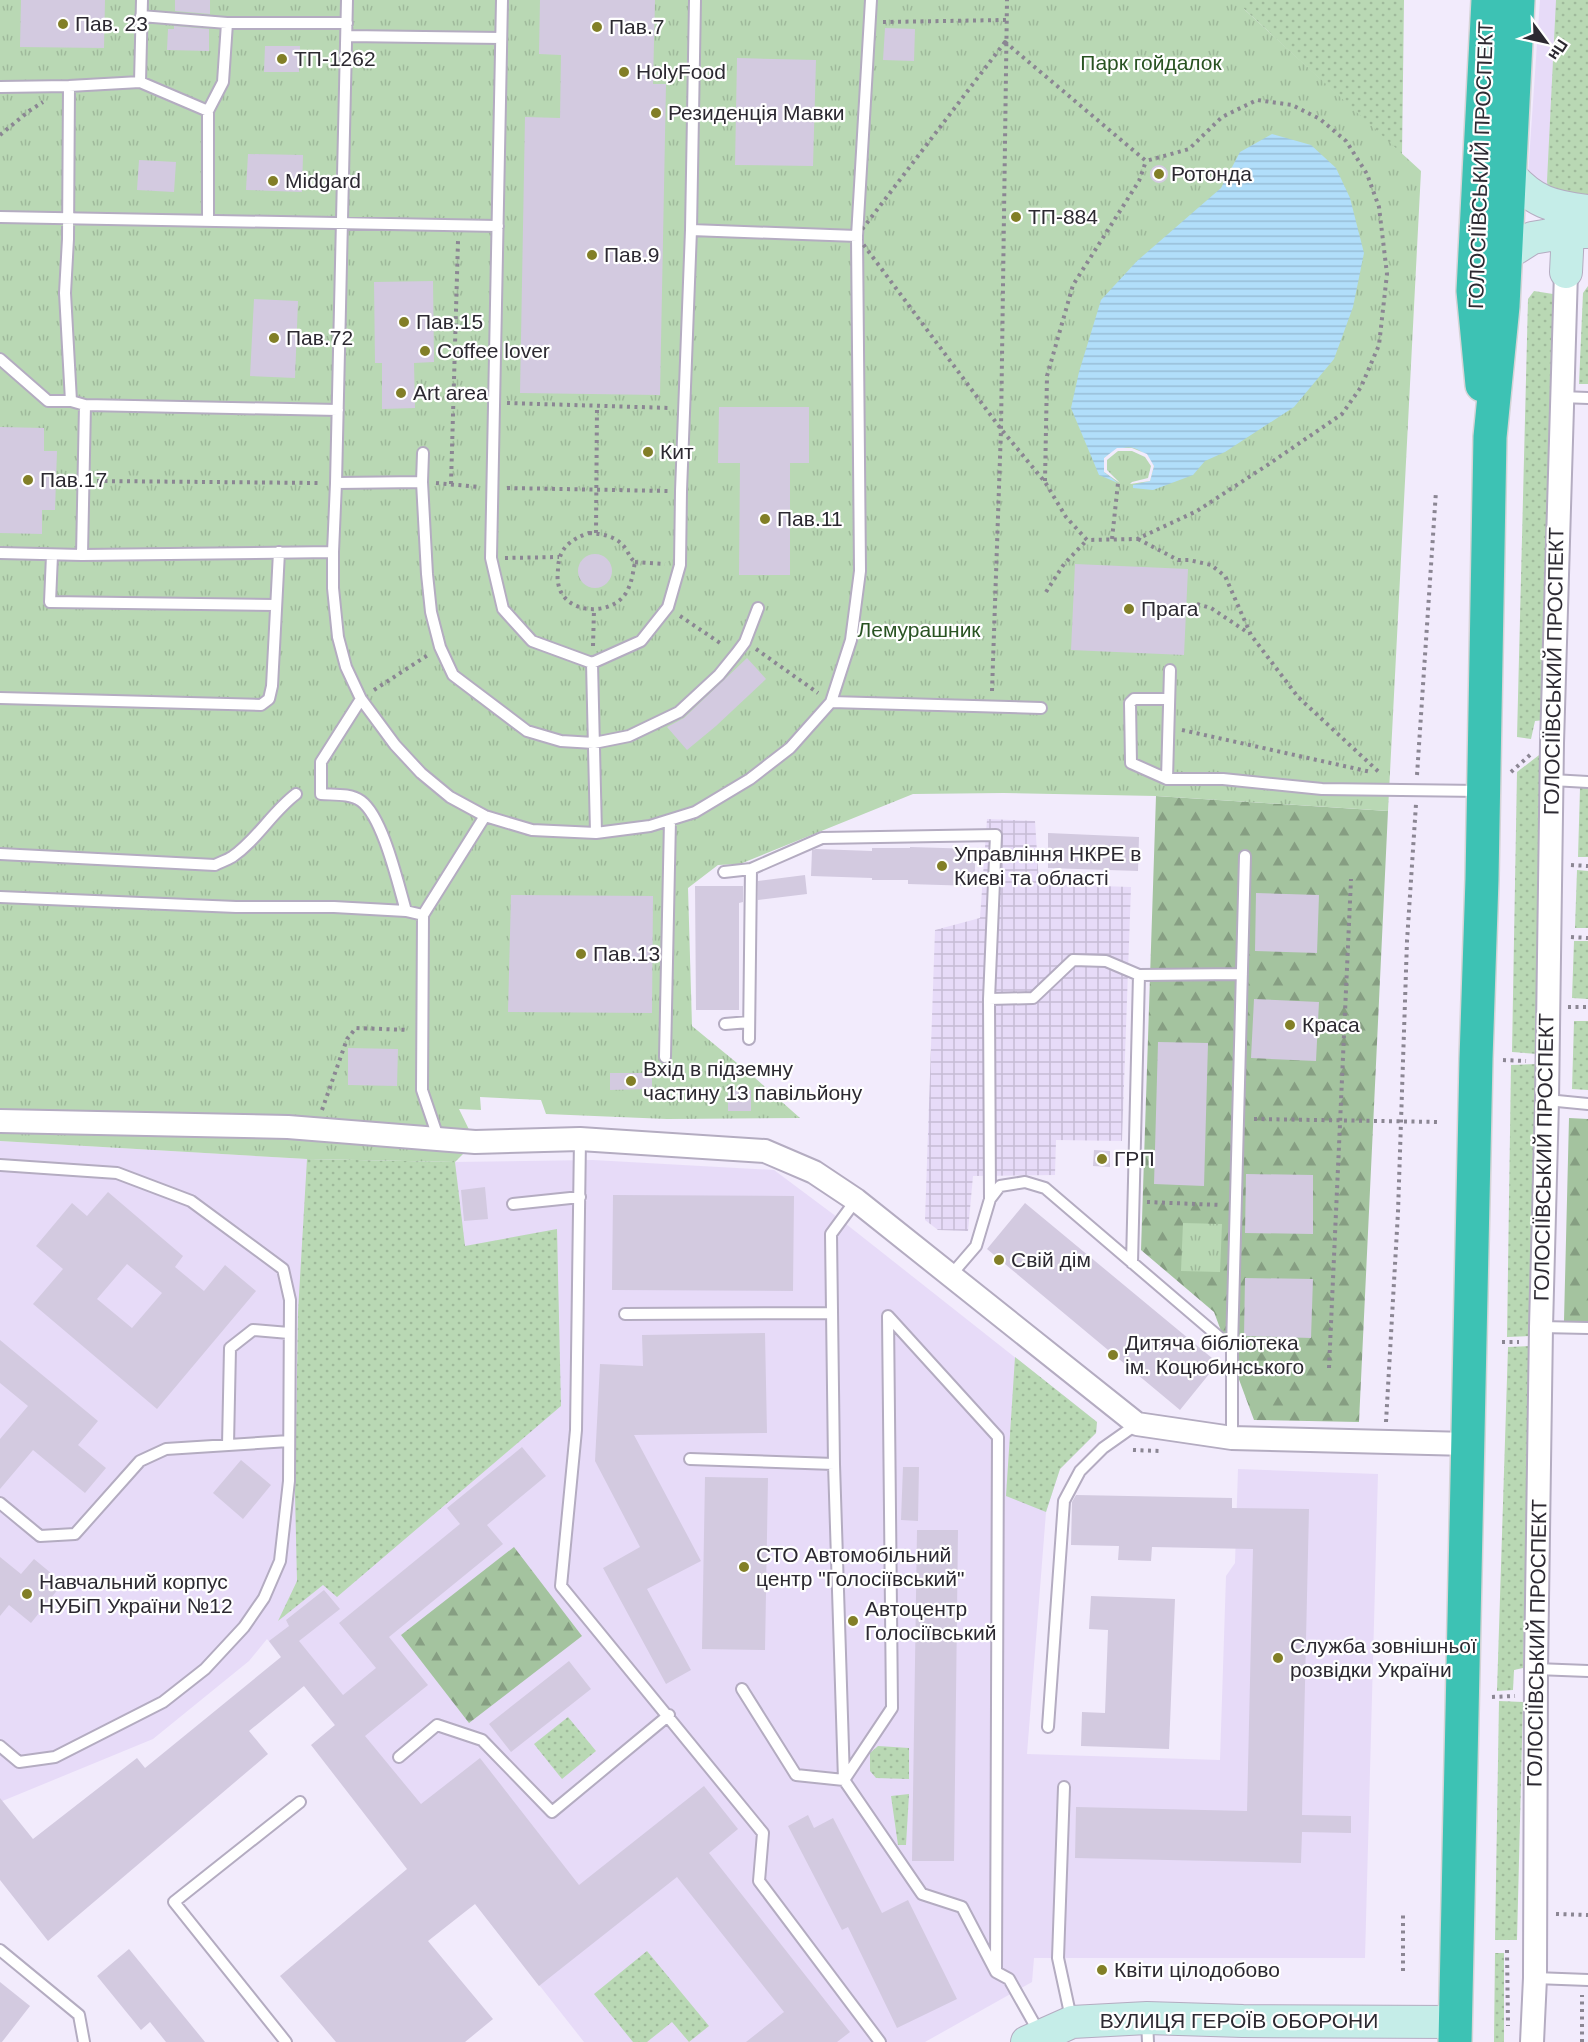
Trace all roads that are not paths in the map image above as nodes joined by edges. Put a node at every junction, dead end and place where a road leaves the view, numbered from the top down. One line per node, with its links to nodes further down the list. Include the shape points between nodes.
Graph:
1 (142, 0): 8 (lane)
2 (347, 0): 10 (lane)
3 (502, 0): 12 (lane)
4 (695, 0): 24 (lane)
5 (871, 0): 25 (lane)
6 (1488, 0): 34 (highway, ГОЛОСІЇВСЬКИЙ ПРОСПЕКТ, via 1473,291 1478,361)
7 (1518, 0): 17 (highway, ГОЛОСІЇВСЬКИЙ ПРОСПЕКТ)
8 (141, 16): 9 (lane); 13 (lane)
9 (227, 23): 10 (lane); 16 (lane, via 223,82)
10 (347, 23): 11 (lane)
11 (346, 36): 12 (lane); 21 (lane)
12 (501, 38): 23 (lane)
13 (140, 82): 14 (lane); 16 (lane)
14 (69, 86): 15 (lane); 19 (lane)
15 (0, 87)
16 (208, 111): 20 (lane)
17 (1509, 174): 22 (street, via 1519,185); 26 (highway, ГОЛОСІЇВСЬКИЙ ПРОСПЕКТ)
18 (0, 217): 19 (lane)
19 (69, 218): 20 (lane); 31 (lane, via 65,293)
20 (208, 220): 21 (lane)
21 (342, 222): 23 (lane); 33 (lane)
22 (1579, 224): 26 (street, via 1532,238); 27 (street)
23 (498, 226): 45 (lane, via 492,558 503,609 532,641)
24 (691, 230): 25 (lane); 45 (lane, via 680,565 668,607 641,641)
25 (856, 237): 50 (lane, via 860,571 852,640)
26 (1505, 255): 34 (highway, ГОЛОСІЇВСЬКИЙ ПРОСПЕКТ)
27 (1566, 272): 29 (street, ГОЛОСІЇВСЬКИЙ ПРОСПЕКТ)
28 (0, 359): 31 (lane, via 48,401)
29 (1561, 397): 30 (lane); 54 (street, ГОЛОСІЇВСЬКИЙ ПРОСПЕКТ)
30 (1588, 398)
31 (71, 401): 32 (lane)
32 (85, 405): 33 (lane); 42 (lane)
33 (338, 410): 37 (lane)
34 (1490, 437): 56 (highway, ГОЛОСІЇВСЬКИЙ ПРОСПЕКТ)
35 (423, 453): 36 (lane)
36 (422, 482): 37 (lane); 52 (lane, via 431,612 440,647 453,675 527,732 561,741)
37 (336, 483): 39 (lane)
38 (279, 552): 39 (lane); 42 (lane); 43 (lane)
39 (333, 552): 48 (lane, via 338,638)
40 (0, 553): 41 (lane)
41 (52, 555): 42 (lane); 43 (lane, via 50,602)
42 (82, 555)
43 (275, 605): 47 (lane, via 272,686 269,699 261,705)
44 (758, 608): 52 (lane, via 736,654 679,712 629,736)
45 (592, 663): 52 (lane)
46 (1170, 670): 49 (lane)
47 (0, 698)
48 (361, 699): 58 (lane, via 421,773 450,797); 66 (lane, via 321,762 321,794 350,796 369,809 378,823)
49 (1169, 699): 53 (lane); 53 (lane, via 1134,699 1131,703 1131,763)
50 (831, 702): 51 (lane); 59 (lane, via 790,748 750,779 695,812)
51 (1041, 708)
52 (594, 743): 60 (lane)
53 (1167, 779): 56 (lane, via 1223,779 1388,792)
54 (1552, 780): 55 (lane); 75 (street, ГОЛОСІЇВСЬКИЙ ПРОСПЕКТ)
55 (1588, 782)
56 (1484, 792): 96 (highway, ГОЛОСІЇВСЬКИЙ ПРОСПЕКТ)
57 (296, 794): 61 (lane, via 232,857 215,865)
58 (485, 816): 60 (lane, via 532,830); 67 (lane)
59 (670, 820): 60 (lane); 74 (lane)
60 (596, 833)
61 (0, 854)
62 (1245, 856): 68 (lane)
63 (751, 869): 64 (lane); 70 (lane, via 822,838 996,835); 71 (lane)
64 (724, 872)
65 (0, 897): 66 (lane)
66 (406, 911): 67 (lane)
67 (423, 915): 79 (lane, via 422,1090)
68 (1242, 974): 69 (lane); 92 (lane)
69 (1139, 975): 70 (lane, via 1106,961 1073,960 1033,998); 85 (lane)
70 (989, 999): 82 (lane)
71 (749, 1022): 72 (lane); 73 (lane)
72 (725, 1024)
73 (749, 1039)
74 (665, 1057)
75 (1547, 1100): 76 (lane); 89 (street, ГОЛОСІЇВСЬКИЙ ПРОСПЕКТ)
76 (1588, 1104)
77 (0, 1121): 79 (street, via 306,1128)
78 (580, 1139): 79 (street); 81 (lane); 83 (street, via 765,1151 814,1172)
79 (440, 1140)
80 (0, 1165): 91 (lane, via 117,1173 191,1201 283,1269 290,1300)
81 (580, 1197): 84 (lane); 104 (lane, via 576,1430 561,1586)
82 (990, 1198): 85 (lane, via 1000,1186 1024,1182 1045,1188); 86 (lane, via 976,1246)
83 (856, 1200): 86 (street); 87 (lane, via 831,1234)
84 (513, 1204)
85 (1132, 1263): 92 (lane)
86 (951, 1275): 93 (street)
87 (832, 1313): 88 (lane); 99 (lane)
88 (625, 1314)
89 (1541, 1327): 90 (lane); 101 (street, ГОЛОСІЇВСЬКИЙ ПРОСПЕКТ)
90 (1588, 1328)
91 (289, 1333): 95 (lane); 97 (lane, via 253,1330 230,1348)
92 (1232, 1348): 94 (lane)
93 (1137, 1424): 94 (street); 105 (lane, via 1080,1470 1064,1501)
94 (1232, 1438): 96 (street)
95 (289, 1441): 97 (lane); 106 (lane, via 280,1561 264,1598 244,1627 205,1669 163,1702 55,1757 19,1762)
96 (1468, 1444): 117 (highway, ГОЛОСІЇВСЬКИЙ ПРОСПЕКТ)
97 (228, 1445): 100 (lane, via 166,1449 140,1461 75,1534 40,1536)
98 (690, 1459): 99 (lane)
99 (834, 1464): 108 (lane)
100 (0, 1503)
101 (1536, 1670): 102 (lane); 113 (street, ГОЛОСІЇВСЬКИЙ ПРОСПЕКТ)
102 (1588, 1671)
103 (742, 1689): 108 (lane, via 796,1775)
104 (669, 1715): 107 (lane, via 552,1812 482,1740 437,1725); 121 (lane, via 763,1833 759,1881)
105 (1048, 1727)
106 (0, 1746)
107 (399, 1757)
108 (844, 1780): 112 (lane, via 922,1894 962,1907); 112 (lane, via 892,1708 888,1316 998,1437)
109 (1065, 1787): 115 (lane, via 1058,1958)
110 (300, 1802): 120 (lane, via 174,1902)
111 (0, 1950): 119 (lane, via 79,2015)
112 (996, 1972): 118 (lane, via 1009,1979)
113 (1535, 1978): 114 (lane); 122 (street, ГОЛОСІЇВСЬКИЙ ПРОСПЕКТ)
114 (1588, 1980)
115 (1072, 2022): 116 (street, ВУЛИЦЯ ГЕРОЇВ ОБОРОНИ); 118 (street, ВУЛИЦЯ ГЕРОЇВ ОБОРОНИ)
116 (1148, 2030): 117 (street, ВУЛИЦЯ ГЕРОЇВ ОБОРОНИ, via 1242,2027)
117 (1455, 2032)
118 (1034, 2038)
119 (84, 2042)
120 (285, 2042)
121 (880, 2042)
122 (1532, 2042)

